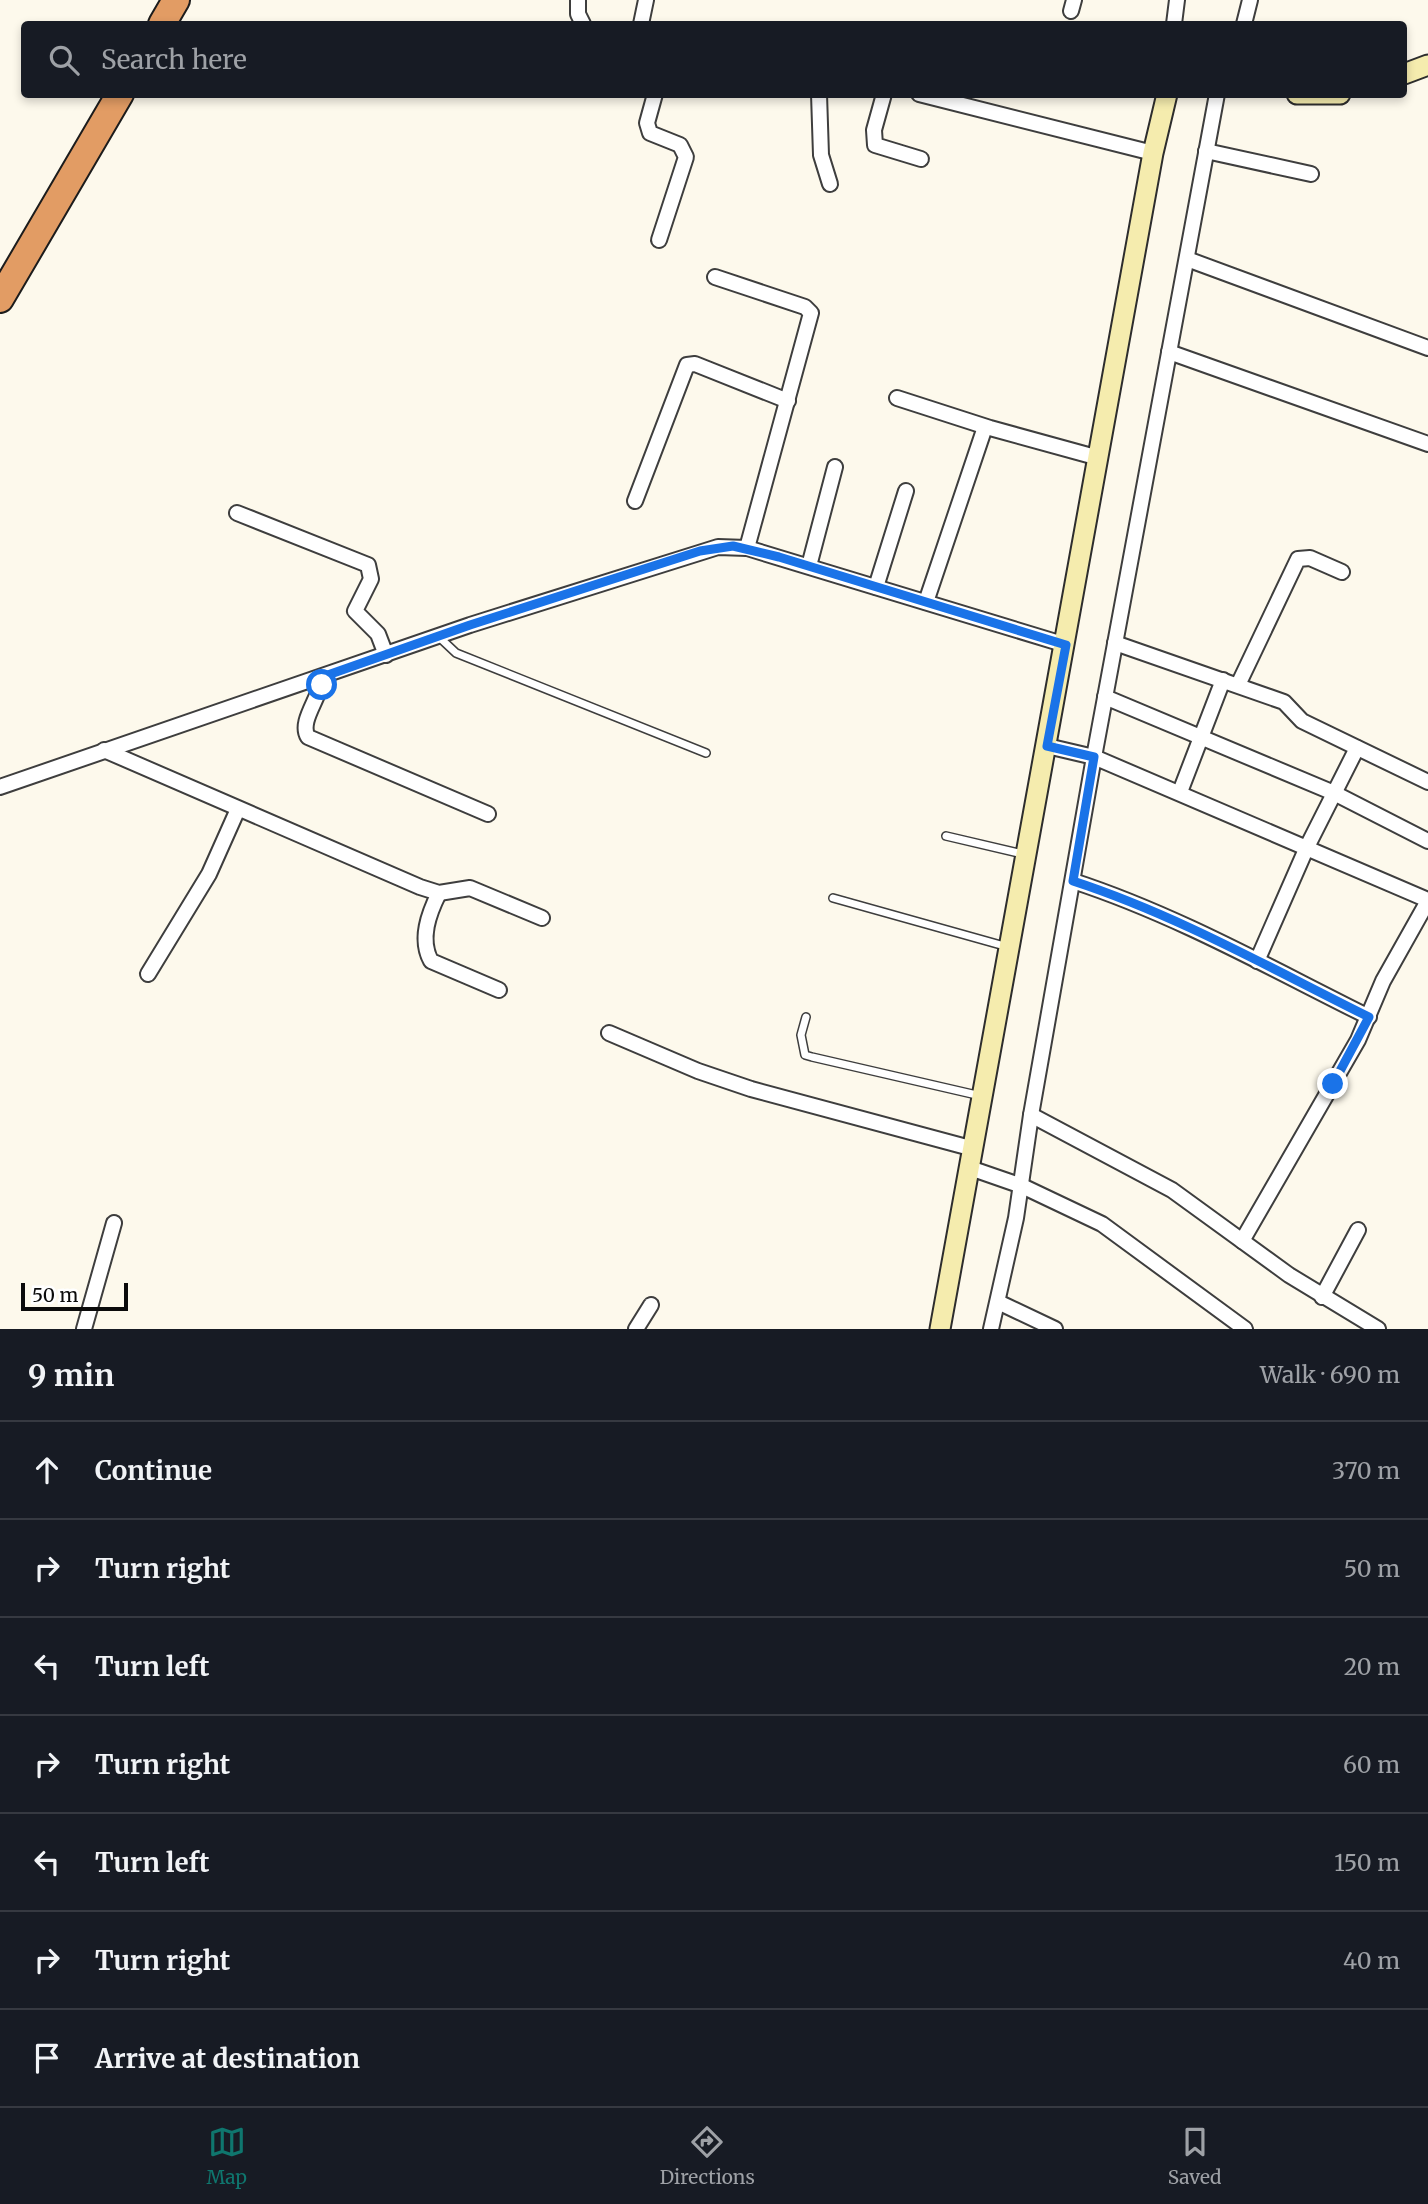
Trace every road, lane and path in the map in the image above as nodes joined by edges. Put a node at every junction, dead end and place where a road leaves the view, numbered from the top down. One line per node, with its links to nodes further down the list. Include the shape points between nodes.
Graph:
1 (176, 0): 6 (highway)
2 (578, 0): 7 (street)
3 (646, 0): 8 (street)
4 (1177, 0): 9 (street)
5 (1250, 0): 10 (street)
6 (164, 21)
7 (582, 21)
8 (642, 21)
9 (1174, 21)
10 (1245, 21)
11 (1428, 65): 12 (street)
12 (1407, 73)
13 (119, 98): 28 (highway)
14 (654, 98): 25 (street, via 647,123 650,133 680,145 686,157)
15 (819, 98): 24 (street, via 821,155)
16 (883, 98): 22 (street, via 875,145)
17 (935, 98): 21 (street)
18 (1166, 98): 21 (street)
19 (1216, 98): 20 (street)
20 (1206, 151): 23 (street); 26 (street)
21 (1153, 153): 35 (street)
22 (921, 159)
23 (1311, 174)
24 (830, 184)
25 (659, 240)
26 (1186, 259): 29 (street); 30 (street)
27 (715, 277): 32 (street, via 811,310)
28 (0, 299)
29 (1428, 348)
30 (1169, 352): 34 (street); 46 (street)
31 (897, 398): 33 (street)
32 (788, 401): 38 (street, via 695,364 687,365); 40 (street)
33 (985, 426): 35 (street); 44 (street)
34 (1428, 444)
35 (1099, 458): 47 (street)
36 (835, 467): 41 (street)
37 (906, 491): 43 (street)
38 (635, 501)
39 (237, 513): 48 (street, via 368,565 371,579 355,611 378,634)
40 (747, 548): 41 (street); 45 (street, via 700,551)
41 (809, 566): 43 (street)
42 (1342, 572): 51 (street, via 1310,558 1298,559)
43 (876, 587): 44 (street)
44 (926, 602): 47 (street)
45 (438, 636): 48 (street); 57 (lane, via 456,653)
46 (1115, 643): 50 (street); 52 (street)
47 (1066, 645): 54 (street)
48 (386, 655): 49 (street)
49 (322, 677): 56 (street); 64 (street, via 306,724 308,737)
50 (1223, 680): 51 (street); 53 (street)
51 (1238, 685): 55 (street, via 1284,702 1297,719)
52 (1105, 697): 53 (street); 58 (street)
53 (1202, 736): 61 (street); 62 (street)
54 (1053, 748): 58 (street); 68 (street)
55 (1357, 748): 59 (street); 62 (street)
56 (104, 750): 60 (street); 63 (street)
57 (706, 753)
58 (1089, 756): 61 (street); 69 (street)
59 (1428, 782)
60 (0, 787)
61 (1180, 792): 67 (street)
62 (1334, 793): 66 (street); 67 (street)
63 (238, 809): 70 (street); 76 (street, via 209,874)
64 (488, 814)
65 (946, 836): 68 (lane)
66 (1428, 841)
67 (1307, 847): 72 (street); 75 (street)
68 (1027, 855): 74 (street)
69 (1073, 881): 75 (street, via 1142,906); 82 (street)
70 (439, 893): 73 (street, via 470,888); 77 (street, via 427,923 431,961)
71 (834, 898): 74 (lane)
72 (1428, 901): 79 (street, via 1383,981)
73 (542, 918)
74 (1010, 948): 81 (street)
75 (1257, 961): 79 (street)
76 (148, 974)
77 (499, 990)
78 (806, 1017): 81 (lane, via 801,1035 805,1055)
79 (1369, 1017): 87 (street)
80 (609, 1033): 83 (street, via 698,1071)
81 (983, 1096): 83 (street)
82 (1031, 1115): 84 (street); 87 (street, via 1172,1190)
83 (976, 1163): 84 (street); 93 (street)
84 (1014, 1184): 89 (street); 96 (street, via 1102,1224)
85 (114, 1223): 91 (street)
86 (1358, 1230): 88 (street)
87 (1242, 1241): 88 (street)
88 (1322, 1297): 97 (street)
89 (998, 1302): 94 (street); 95 (street)
90 (651, 1305): 92 (street)
91 (83, 1329)
92 (636, 1329)
93 (940, 1329)
94 (991, 1329)
95 (1055, 1329)
96 (1245, 1329)
97 (1378, 1329)

